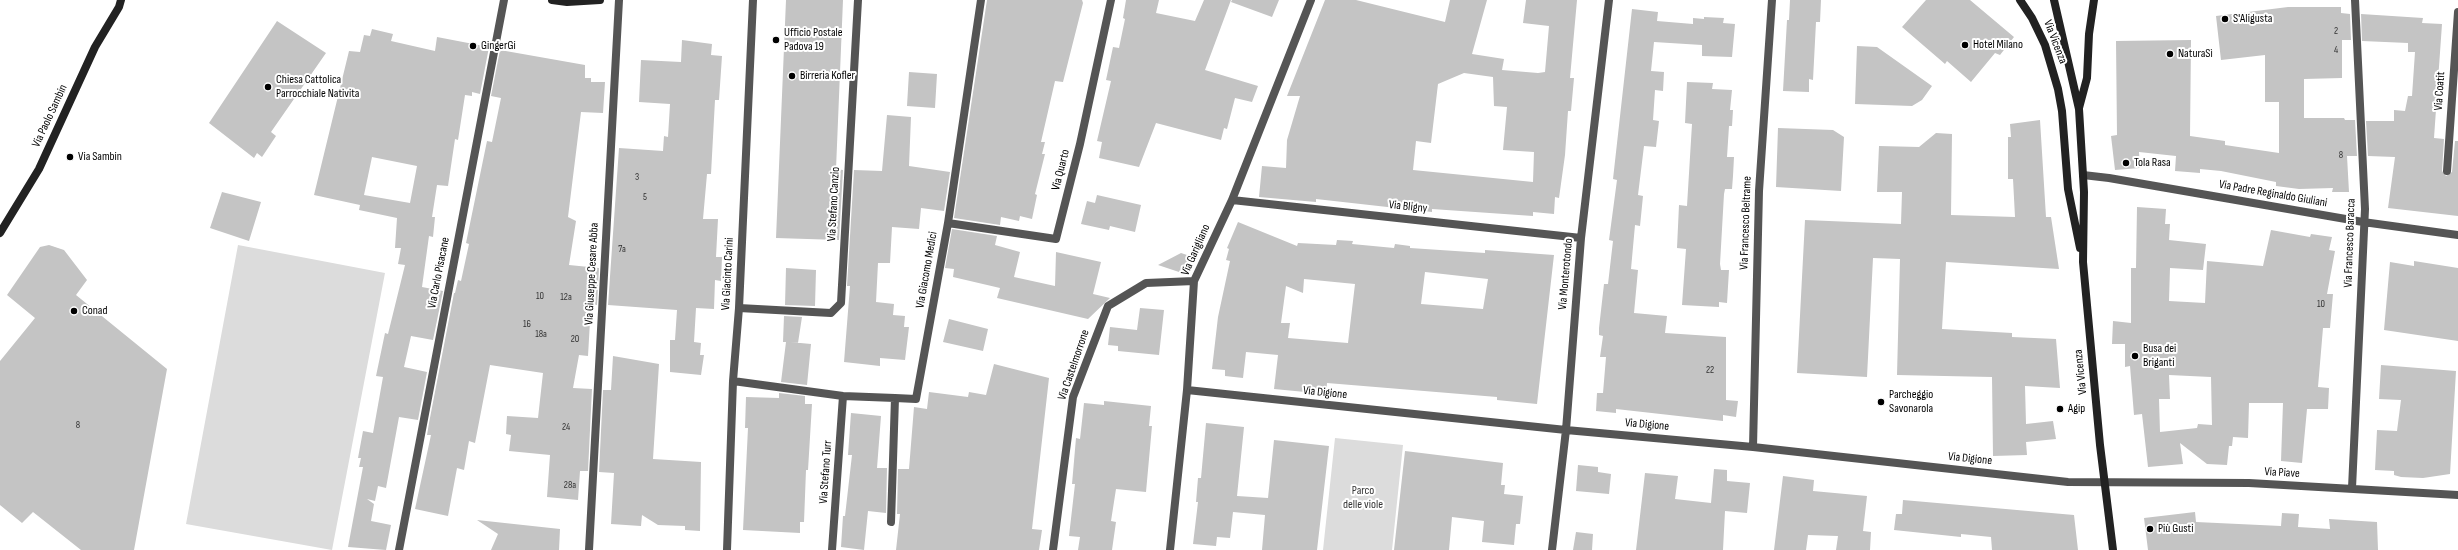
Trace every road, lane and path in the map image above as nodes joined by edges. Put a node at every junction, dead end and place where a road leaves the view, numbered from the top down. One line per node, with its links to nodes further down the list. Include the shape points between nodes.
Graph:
1 (128, 0): 17 (main road, Via Paolo Sambin)
2 (504, 0): 41 (street, Via Carlo Pisacane)
3 (552, 0): 4 (main road)
4 (600, 0)
5 (619, 0): 42 (street, Via Giuseppe Cesare Abba)
6 (753, 0): 30 (street, Via Giacinto Carini)
7 (858, 0): 30 (street, Via Stefano Canzio, via 841,303 831,313)
8 (981, 0): 24 (street, Via Giacomo Medici)
9 (1111, 0): 24 (street, Via Quarto, via 1080,144 1056,239)
10 (1311, 0): 22 (street, Via Garigliano)
11 (1609, 0): 27 (street, Via Monterotondo)
12 (1772, 0): 36 (street, Via Francesco Beltrame, via 1759,191)
13 (2020, 0): 28 (main road, Via Vicenza, via 2045,45 2058,89 2068,189)
14 (2054, 0): 19 (main road, Via Vicenza)
15 (2094, 0): 19 (main road, Via Vicenza, via 2087,78)
16 (2355, 0): 23 (street, Via Francesco Baracca, via 2365,209)
17 (120, 4): 25 (main road, Via Paolo Sambin, via 95,47 39,169)
18 (2458, 12): 20 (street, Via Coatit)
19 (2078, 109): 21 (main road, Via Vicenza)
20 (2447, 171)
21 (2083, 175): 23 (street, Via Padre Reginaldo Giuliani); 28 (main road, Via Vicenza)
22 (1232, 200): 27 (street, Via Bligny); 29 (street, Via Garigliano)
23 (2363, 222): 26 (street, Via Padre Reginaldo Giuliani); 38 (street, Via Francesco Baracca)
24 (948, 223): 34 (street, Via Giacomo Medici, via 916,399)
25 (0, 233)
26 (2458, 235)
27 (1581, 238): 35 (street, Via Monterotondo)
28 (2083, 262): 37 (main road, Via Vicenza)
29 (1194, 281): 32 (street, Via Garigliano); 45 (street, Via Castelmorrone, via 1146,282 1108,306 1073,397)
30 (739, 308): 31 (street, Via Giacinto Carini)
31 (733, 381): 33 (street); 43 (street, Via Giacinto Carini)
32 (1187, 390): 35 (street, Via Digione); 46 (street, Via Garigliano)
33 (843, 396): 34 (street); 44 (street, Via Stefano Turr)
34 (895, 398): 40 (street)
35 (1566, 430): 36 (street, Via Digione); 47 (street, Via Monterotondo)
36 (1752, 447): 37 (street, Via Digione, via 2068,482)
37 (2105, 483): 38 (street, Via Piave, via 2249,483); 48 (main road, Via Vicenza)
38 (2352, 488): 39 (street, Via Piave)
39 (2458, 495)
40 (891, 522)
41 (399, 550)
42 (588, 550)
43 (727, 550)
44 (832, 550)
45 (1053, 550)
46 (1170, 550)
47 (1552, 550)
48 (2113, 550)

